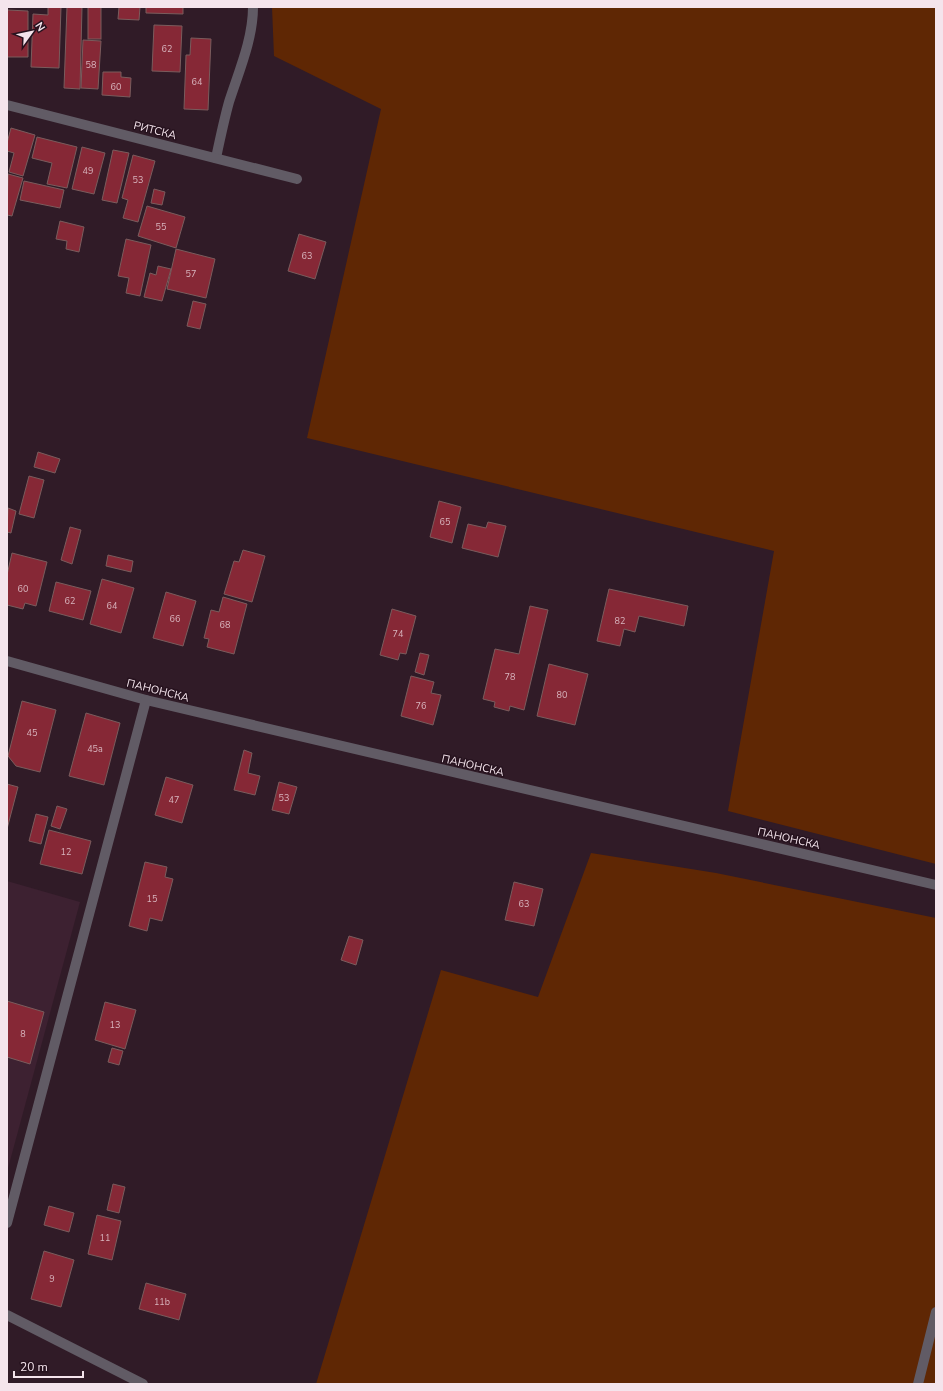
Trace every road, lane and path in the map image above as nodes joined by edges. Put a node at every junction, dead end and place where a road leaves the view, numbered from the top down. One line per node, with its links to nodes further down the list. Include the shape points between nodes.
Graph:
1 (253, 7): 3 (street, via 253,19 241,70 223,122)
2 (7, 105): 3 (street, РИТСКА)
3 (216, 158): 4 (street, РИТСКА)
4 (297, 179)
5 (7, 661): 6 (street, ПАНОНСКА)
6 (146, 700): 7 (street, ПАНОНСКА); 8 (street)
7 (936, 885)
8 (7, 1223)
9 (936, 1312): 12 (street)
10 (7, 1315): 11 (street)
11 (143, 1384)
12 (918, 1384)

